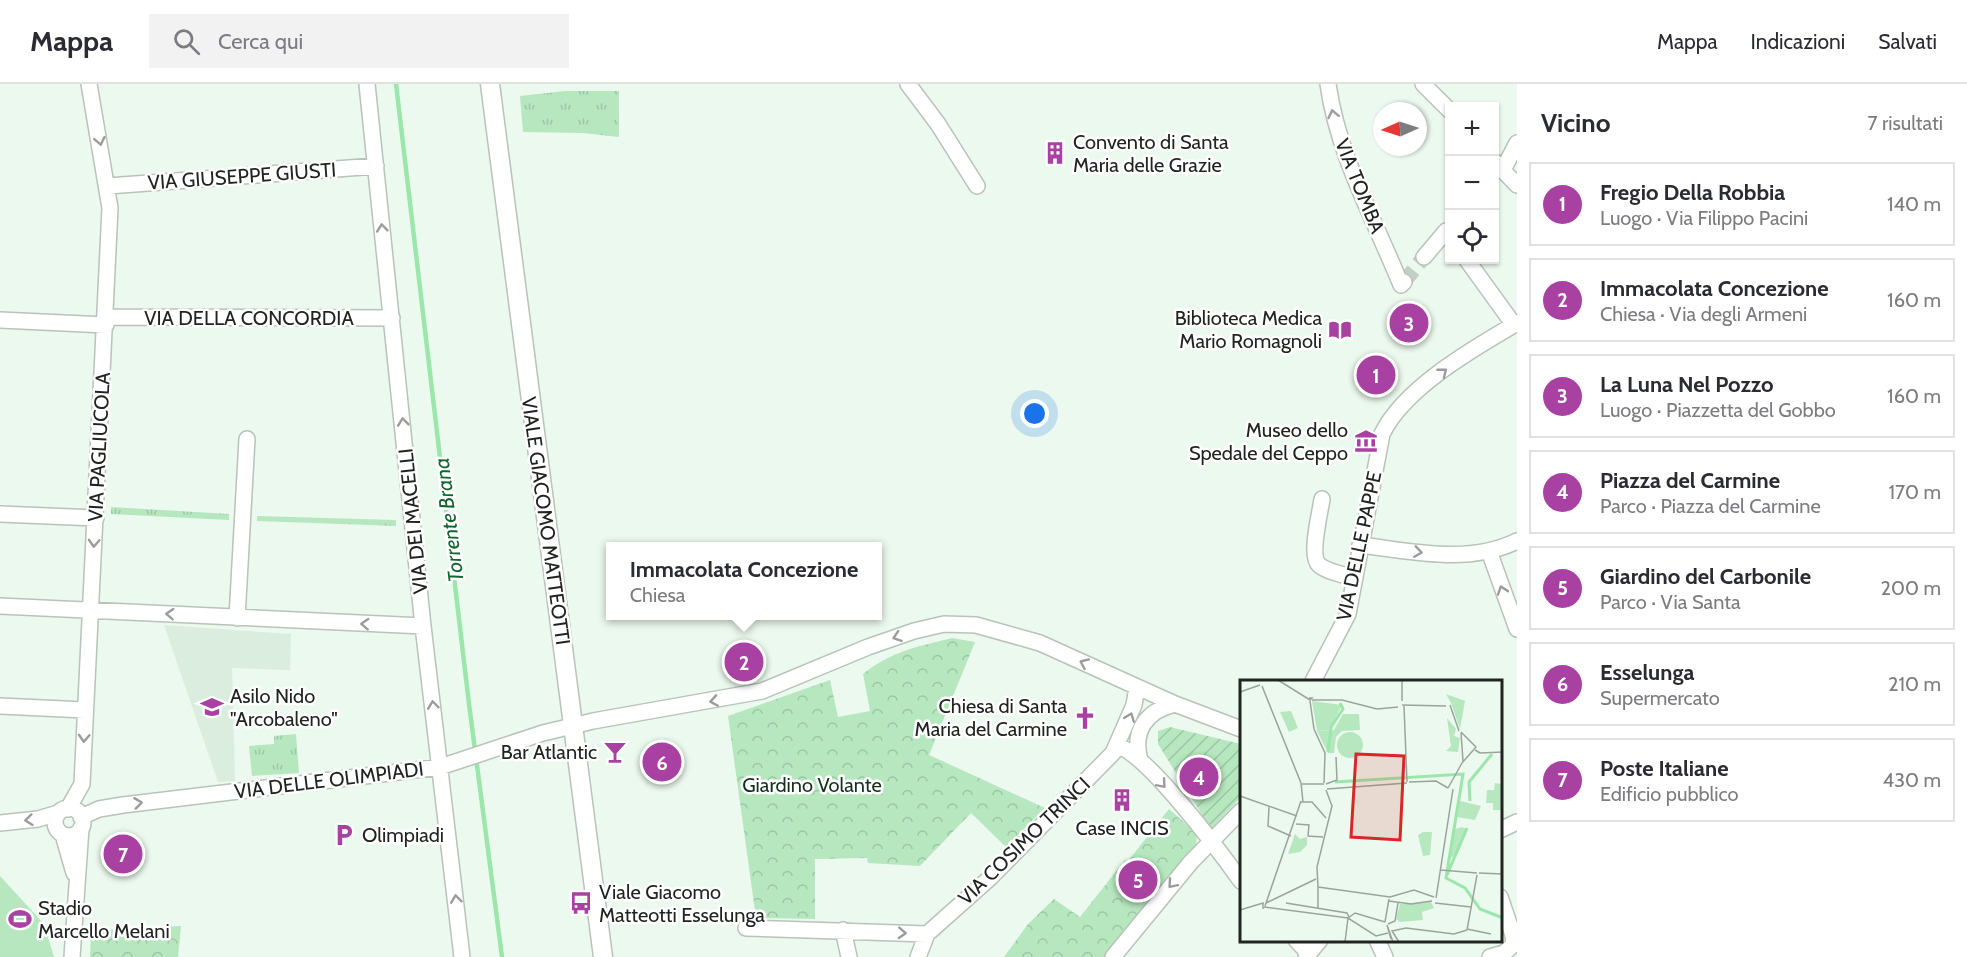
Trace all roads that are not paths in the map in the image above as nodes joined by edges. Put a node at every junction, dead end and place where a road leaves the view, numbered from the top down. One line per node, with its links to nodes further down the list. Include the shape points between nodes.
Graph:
1 (89, 84): 12 (street, VIA PAGLIUCOLA, one-way to 12)
2 (368, 84): 10 (street, VIA DEI MACELLI)
3 (490, 84): 40 (street, VIALE GIACOMO MATTEOTTI)
4 (908, 84): 13 (street)
5 (1328, 84): 17 (street, VIA TOMBA, one-way to 5, via 1351,175)
6 (1432, 86): 7 (street)
7 (1445, 105)
8 (1517, 143): 9 (street)
9 (1499, 165): 11 (street)
10 (376, 166): 12 (street, VIA GIUSEPPE GIUSTI); 18 (street, VIA DEI MACELLI, one-way to 10)
11 (1517, 185)
12 (108, 186): 20 (street, VIA PAGLIUCOLA)
13 (977, 186)
14 (1445, 232): 15 (street)
15 (1424, 257)
16 (1470, 264): 21 (street)
17 (1402, 284)
18 (392, 318): 20 (street, VIA DELLA CONCORDIA); 33 (street, VIA DEI MACELLI, one-way to 18)
19 (0, 320): 20 (street, VIA DELLA CONCORDIA)
20 (106, 321): 25 (street, VIA PAGLIUCOLA)
21 (1515, 324): 27 (street, VIA DELLE PAPPE, one-way to 21, via 1382,434 1398,409 1452,364)
22 (247, 439): 32 (street)
23 (1322, 500): 29 (street, via 1314,549 1316,560 1323,568)
24 (0, 514): 25 (street)
25 (96, 518): 31 (street, VIA PAGLIUCOLA, one-way to 31)
26 (1517, 541): 28 (street)
27 (1360, 545): 28 (street, one-way to 28, via 1436,555); 29 (street, VIA DELLE PAPPE)
28 (1489, 551): 34 (street, one-way to 28)
29 (1355, 578): 35 (street, VIA DELLE PAPPE, via 1342,628)
30 (0, 606): 31 (street)
31 (90, 610): 32 (street, one-way to 31); 39 (street, VIA PAGLIUCOLA)
32 (237, 618): 33 (street, one-way to 32)
33 (423, 626): 44 (street, VIA DEI MACELLI, one-way to 33)
34 (1517, 629)
35 (1315, 680)
36 (1137, 687): 37 (street, VIA DELLE OLIMPIADI); 40 (street, VIA DELLE OLIMPIADI, one-way to 40, via 1018,635 944,624 868,647 762,692); 42 (street, one-way to 36)
37 (1175, 704): 41 (street, VIA DELLE OLIMPIADI); 43 (street, via 1154,711 1144,725 1136,740)
38 (0, 706): 39 (street)
39 (85, 710): 45 (street, VIA PAGLIUCOLA, one-way to 45)
40 (573, 726): 44 (street, VIA DELLE OLIMPIADI); 67 (street, VIALE GIACOMO MATTEOTTI)
41 (1240, 729)
42 (1119, 746): 43 (street); 59 (street, VIA COSIMO TRINCI, via 999,869)
43 (1140, 760): 53 (street, one-way to 53)
44 (440, 766): 46 (street, VIA DELLE OLIMPIADI, one-way to 44); 66 (street, VIA DEI MACELLI, one-way to 44)
45 (82, 784): 46 (street); 48 (street, VIA PAGLIUCOLA)
46 (103, 808): 48 (street, VIA DELLE OLIMPIADI)
47 (1240, 812): 53 (street)
48 (72, 817): 50 (street, VIA DELLE OLIMPIADI, one-way to 50); 52 (street, via 74,835); 52 (street, via 55,824); 54 (street)
49 (1517, 822): 51 (street)
50 (0, 823)
51 (1502, 829)
52 (63, 835): 54 (street)
53 (1211, 840): 55 (street); 70 (street, one-way to 70)
54 (76, 878): 65 (street)
55 (1240, 880)
56 (1502, 903): 64 (street, via 1514,939 1511,948)
57 (746, 928): 58 (street)
58 (843, 930): 59 (street, one-way to 59); 68 (street)
59 (927, 934): 69 (street, VIA COSIMO TRINCI)
60 (1297, 942): 63 (street)
61 (1318, 942): 63 (street)
62 (1378, 942): 71 (street)
63 (1307, 955)
64 (1499, 956)
65 (72, 957)
66 (462, 957)
67 (603, 957)
68 (849, 957)
69 (918, 957)
70 (1113, 957)
71 (1385, 957)

